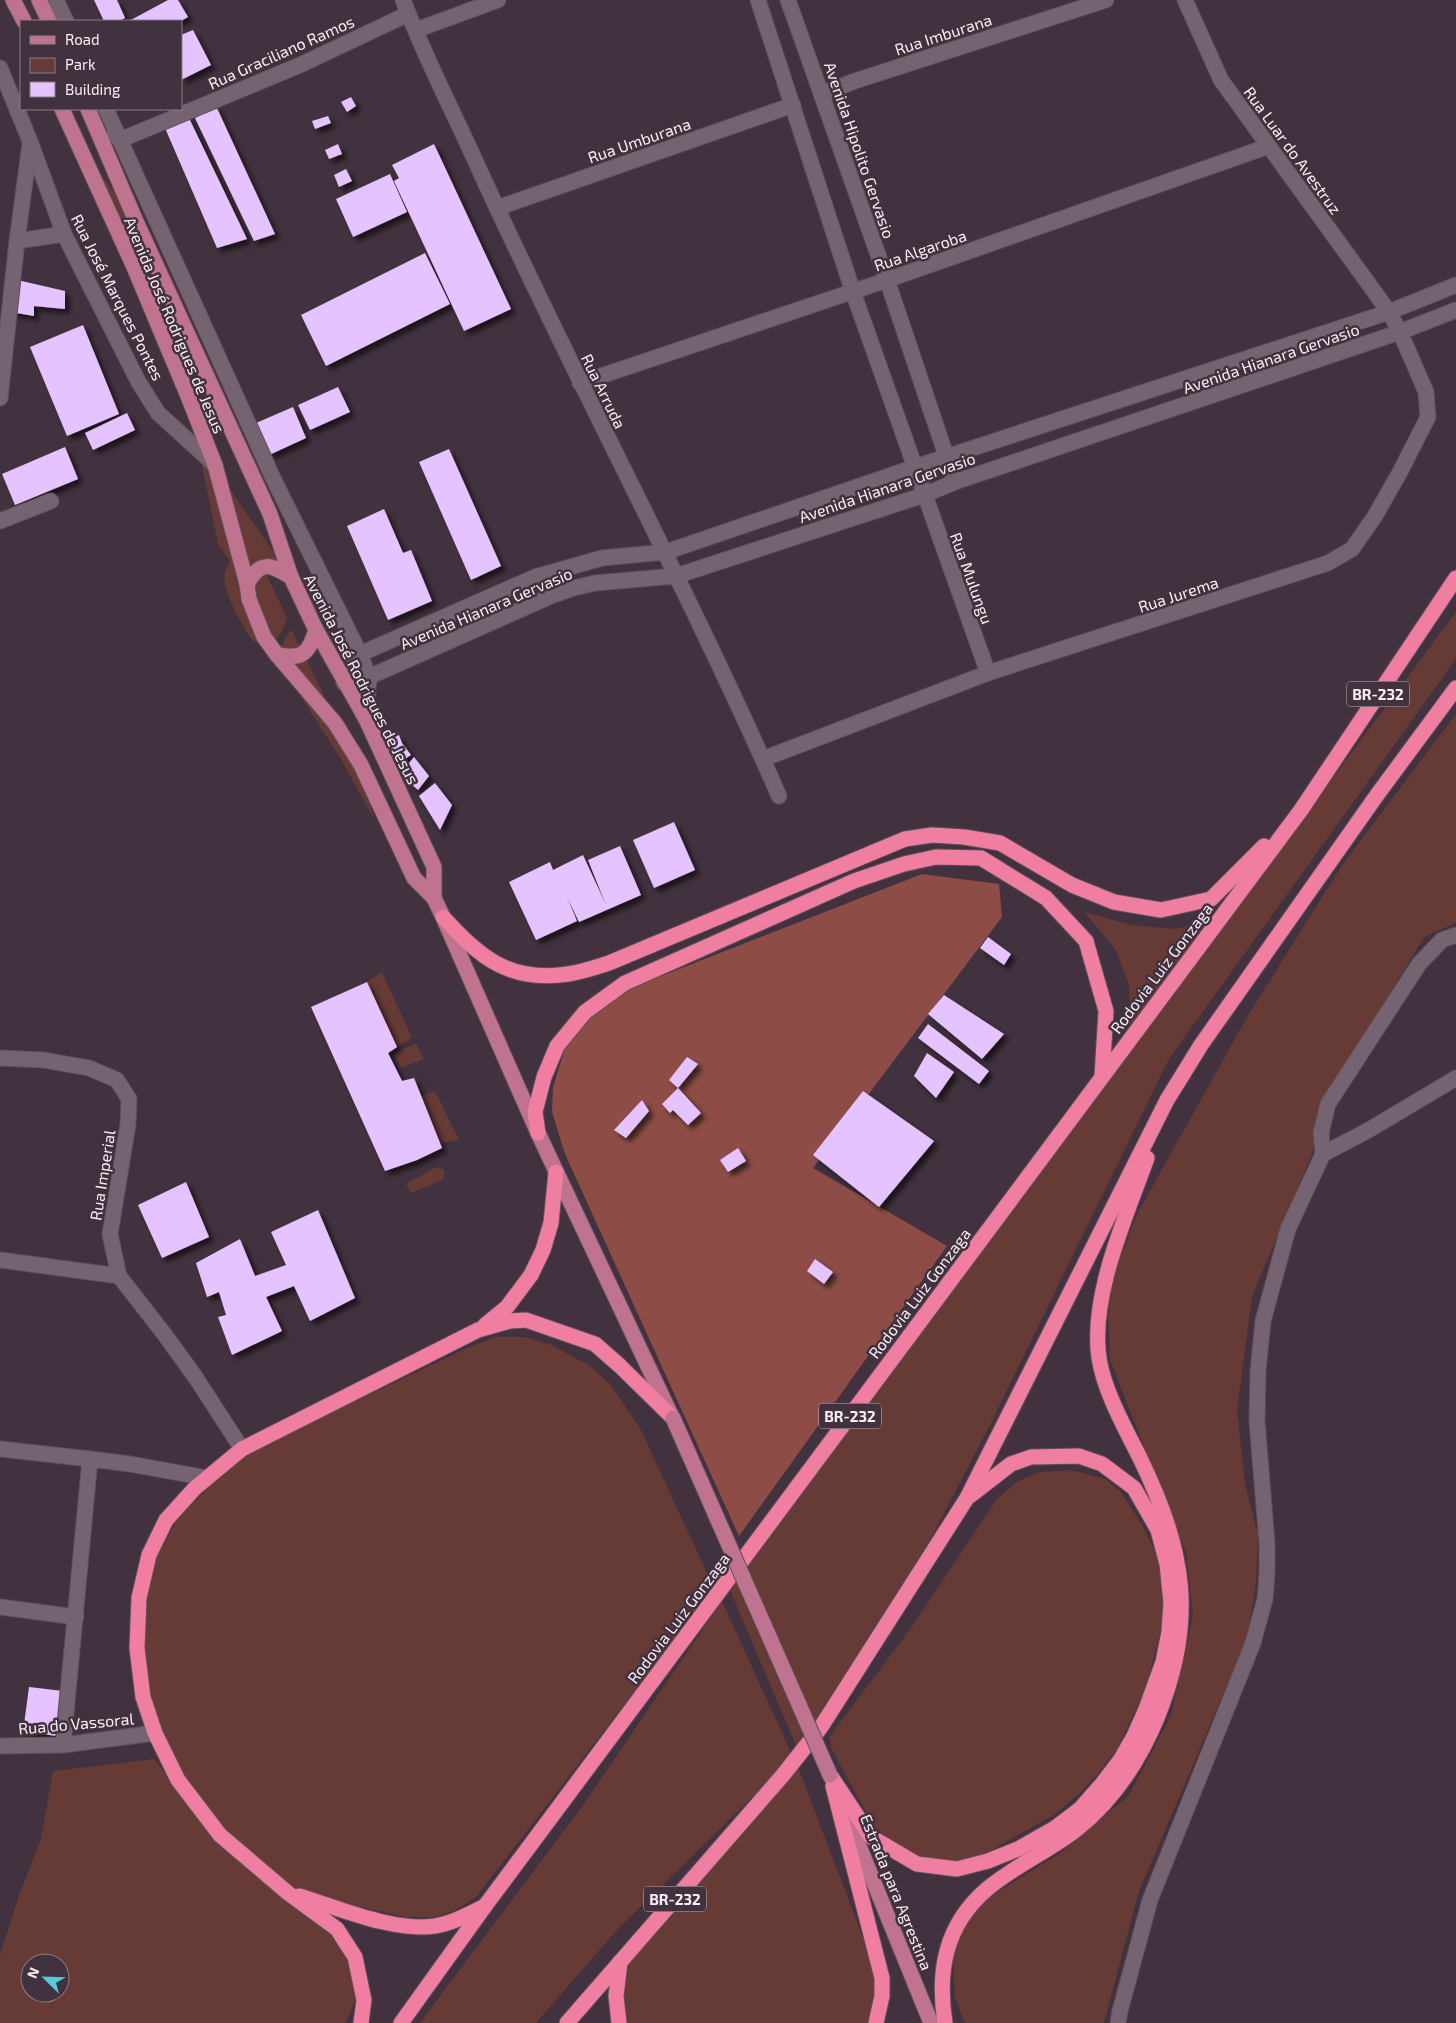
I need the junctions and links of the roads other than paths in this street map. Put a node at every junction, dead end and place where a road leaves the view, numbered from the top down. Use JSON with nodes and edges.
{"nodes":[{"id":1,"x":13,"y":0,"type":"edge"},
{"id":2,"x":39,"y":0,"type":"edge"},
{"id":3,"x":56,"y":0,"type":"edge"},
{"id":4,"x":498,"y":0,"type":"edge"},
{"id":5,"x":758,"y":0,"type":"edge"},
{"id":6,"x":788,"y":0,"type":"edge"},
{"id":7,"x":1106,"y":0,"type":"edge"},
{"id":8,"x":1185,"y":0,"type":"edge"},
{"id":9,"x":406,"y":7,"type":"edge"},
{"id":10,"x":23,"y":20,"type":"edge"},
{"id":11,"x":49,"y":20,"type":"edge"},
{"id":12,"x":66,"y":20,"type":"edge"},
{"id":13,"x":416,"y":30,"type":"junction"},
{"id":14,"x":0,"y":68,"type":"edge"},
{"id":15,"x":821,"y":94,"type":"junction"},
{"id":16,"x":793,"y":105,"type":"junction"},
{"id":17,"x":62,"y":110,"type":"edge"},
{"id":18,"x":106,"y":110,"type":"edge"},
{"id":19,"x":89,"y":111,"type":"edge"},
{"id":20,"x":120,"y":140,"type":"junction"},
{"id":21,"x":30,"y":141,"type":"junction"},
{"id":22,"x":1269,"y":146,"type":"junction"},
{"id":23,"x":497,"y":208,"type":"junction"},
{"id":24,"x":64,"y":234,"type":"junction"},
{"id":25,"x":17,"y":241,"type":"junction"},
{"id":26,"x":887,"y":280,"type":"junction"},
{"id":27,"x":1456,"y":285,"type":"edge"},
{"id":28,"x":853,"y":292,"type":"junction"},
{"id":29,"x":1456,"y":310,"type":"edge"},
{"id":30,"x":1388,"y":312,"type":"junction"},
{"id":31,"x":1400,"y":332,"type":"junction"},
{"id":32,"x":580,"y":383,"type":"junction"},
{"id":33,"x":0,"y":398,"type":"edge"},
{"id":34,"x":946,"y":458,"type":"junction"},
{"id":35,"x":215,"y":465,"type":"junction"},
{"id":36,"x":915,"y":468,"type":"junction"},
{"id":37,"x":955,"y":482,"type":"junction"},
{"id":38,"x":924,"y":495,"type":"junction"},
{"id":39,"x":52,"y":501,"type":"dead end"},
{"id":40,"x":0,"y":521,"type":"edge"},
{"id":41,"x":666,"y":552,"type":"junction"},
{"id":42,"x":676,"y":576,"type":"junction"},
{"id":43,"x":291,"y":577,"type":"junction"},
{"id":44,"x":1456,"y":578,"type":"edge"},
{"id":45,"x":247,"y":584,"type":"junction"},
{"id":46,"x":316,"y":630,"type":"junction"},
{"id":47,"x":360,"y":654,"type":"junction"},
{"id":48,"x":277,"y":655,"type":"junction"},
{"id":49,"x":988,"y":673,"type":"junction"},
{"id":50,"x":369,"y":677,"type":"junction"},
{"id":51,"x":344,"y":683,"type":"junction"},
{"id":52,"x":1456,"y":688,"type":"edge"},
{"id":53,"x":366,"y":719,"type":"junction"},
{"id":54,"x":763,"y":759,"type":"junction"},
{"id":55,"x":779,"y":796,"type":"dead end"},
{"id":56,"x":1300,"y":810,"type":"junction"},
{"id":57,"x":434,"y":898,"type":"junction"},
{"id":58,"x":443,"y":917,"type":"junction"},
{"id":59,"x":1456,"y":934,"type":"edge"},
{"id":60,"x":0,"y":1058,"type":"edge"},
{"id":61,"x":1102,"y":1076,"type":"junction"},
{"id":62,"x":1456,"y":1078,"type":"edge"},
{"id":63,"x":1167,"y":1100,"type":"junction"},
{"id":64,"x":538,"y":1133,"type":"junction"},
{"id":65,"x":1323,"y":1154,"type":"junction"},
{"id":66,"x":556,"y":1172,"type":"junction"},
{"id":67,"x":0,"y":1260,"type":"edge"},
{"id":68,"x":119,"y":1276,"type":"junction"},
{"id":69,"x":478,"y":1330,"type":"junction"},
{"id":70,"x":673,"y":1418,"type":"junction"},
{"id":71,"x":0,"y":1449,"type":"edge"},
{"id":72,"x":242,"y":1449,"type":"junction"},
{"id":73,"x":90,"y":1459,"type":"junction"},
{"id":74,"x":207,"y":1478,"type":"junction"},
{"id":75,"x":967,"y":1498,"type":"junction"},
{"id":76,"x":0,"y":1607,"type":"edge"},
{"id":77,"x":76,"y":1617,"type":"junction"},
{"id":78,"x":155,"y":1733,"type":"junction"},
{"id":79,"x":63,"y":1745,"type":"junction"},
{"id":80,"x":0,"y":1746,"type":"edge"},
{"id":81,"x":830,"y":1775,"type":"junction"},
{"id":82,"x":288,"y":1893,"type":"junction"},
{"id":83,"x":485,"y":1906,"type":"junction"},
{"id":84,"x":620,"y":1962,"type":"junction"},
{"id":85,"x":361,"y":2023,"type":"edge"},
{"id":86,"x":401,"y":2023,"type":"edge"},
{"id":87,"x":567,"y":2023,"type":"edge"},
{"id":88,"x":619,"y":2023,"type":"edge"},
{"id":89,"x":876,"y":2023,"type":"edge"},
{"id":90,"x":931,"y":2023,"type":"edge"},
{"id":91,"x":944,"y":2023,"type":"edge"},
{"id":92,"x":1118,"y":2023,"type":"edge"}],
"edges":[{"from":1,"to":10,"type":"main road"},
{"from":2,"to":11,"type":"main road"},
{"from":3,"to":12,"type":"street"},
{"from":4,"to":13,"type":"street"},
{"from":5,"to":16,"type":"street","name":"Rua Mulungu"},
{"from":6,"to":15,"type":"street","name":"Avenida Hipolito Gervasio"},
{"from":7,"to":15,"type":"street","name":"Rua Imburana"},
{"from":8,"to":22,"type":"street","name":"Rua Luar do Avestruz"},
{"from":9,"to":13,"type":"street","name":"Rua Arruda"},
{"from":9,"to":20,"type":"street","name":"Rua Graciliano Ramos"},
{"from":13,"to":23,"type":"street","name":"Rua Arruda"},
{"from":14,"to":21,"type":"street","name":"Rua José Marques Pontes"},
{"from":15,"to":26,"type":"street","name":"Avenida Hipolito Gervasio"},
{"from":16,"to":23,"type":"street","name":"Rua Umburana"},
{"from":16,"to":28,"type":"street","name":"Rua Mulungu"},
{"from":17,"to":35,"type":"main road","name":"Avenida José Rodrigues de Jesus"},
{"from":18,"to":20,"type":"street"},
{"from":19,"to":20,"type":"street"},
{"from":19,"to":43,"type":"main road","name":"Avenida José Rodrigues de Jesus"},
{"from":20,"to":47,"type":"street"},
{"from":21,"to":24,"type":"street","name":"Rua José Marques Pontes"},
{"from":21,"to":25,"type":"street"},
{"from":22,"to":26,"type":"street","name":"Rua Algaroba"},
{"from":22,"to":30,"type":"street","name":"Rua Luar do Avestruz"},
{"from":23,"to":32,"type":"street","name":"Rua Arruda"},
{"from":24,"to":25,"type":"street"},
{"from":24,"to":35,"type":"street","name":"Rua José Marques Pontes"},
{"from":25,"to":33,"type":"street"},
{"from":26,"to":28,"type":"street","name":"Rua Algaroba"},
{"from":26,"to":34,"type":"street","name":"Avenida Hipolito Gervasio"},
{"from":27,"to":30,"type":"street","name":"Avenida Hianara Gervasio"},
{"from":28,"to":32,"type":"street","name":"Rua Algaroba"},
{"from":28,"to":36,"type":"street","name":"Rua Mulungu"},
{"from":29,"to":31,"type":"street","name":"Avenida Hianara Gervasio"},
{"from":30,"to":31,"type":"street","name":"Rua Jurema"},
{"from":30,"to":34,"type":"street","name":"Avenida Hianara Gervasio"},
{"from":31,"to":37,"type":"street","name":"Avenida Hianara Gervasio"},
{"from":31,"to":49,"type":"street","name":"Rua Jurema"},
{"from":32,"to":41,"type":"street","name":"Rua Arruda"},
{"from":34,"to":36,"type":"street","name":"Avenida Hianara Gervasio"},
{"from":34,"to":37,"type":"street","name":"Avenida Hipolito Gervasio"},
{"from":35,"to":45,"type":"main road","name":"Avenida José Rodrigues de Jesus"},
{"from":36,"to":38,"type":"street","name":"Rua Mulungu"},
{"from":36,"to":41,"type":"street","name":"Avenida Hianara Gervasio"},
{"from":37,"to":38,"type":"street","name":"Avenida Hianara Gervasio"},
{"from":38,"to":42,"type":"street","name":"Avenida Hianara Gervasio"},
{"from":38,"to":49,"type":"street","name":"Rua Mulungu"},
{"from":39,"to":40,"type":"street"},
{"from":41,"to":42,"type":"street","name":"Rua Arruda"},
{"from":41,"to":47,"type":"street","name":"Avenida Hianara Gervasio"},
{"from":42,"to":50,"type":"street","name":"Avenida Hianara Gervasio"},
{"from":42,"to":54,"type":"street","name":"Rua Arruda"},
{"from":43,"to":45,"type":"main road"},
{"from":43,"to":46,"type":"main road","name":"Avenida José Rodrigues de Jesus"},
{"from":44,"to":56,"type":"highway","name":"Rodovia Luiz Gonzaga","number":"BR-232"},
{"from":45,"to":48,"type":"main road","name":"Avenida José Rodrigues de Jesus"},
{"from":46,"to":48,"type":"main road"},
{"from":46,"to":51,"type":"main road","name":"Avenida José Rodrigues de Jesus"},
{"from":47,"to":50,"type":"street"},
{"from":47,"to":51,"type":"street"},
{"from":48,"to":57,"type":"main road","name":"Avenida José Rodrigues de Jesus"},
{"from":49,"to":54,"type":"street","name":"Rua Jurema"},
{"from":50,"to":53,"type":"street"},
{"from":51,"to":53,"type":"main road","name":"Avenida José Rodrigues de Jesus"},
{"from":52,"to":63,"type":"highway","number":"BR-232"},
{"from":53,"to":57,"type":"main road","name":"Avenida José Rodrigues de Jesus"},
{"from":54,"to":55,"type":"street","name":"Rua Arruda"},
{"from":56,"to":58,"type":"highway"},
{"from":56,"to":61,"type":"highway","name":"Rodovia Luiz Gonzaga","number":"BR-232"},
{"from":57,"to":58,"type":"main road","name":"Estrada para Agrestina"},
{"from":58,"to":64,"type":"main road","name":"Estrada para Agrestina"},
{"from":59,"to":65,"type":"street"},
{"from":60,"to":68,"type":"street","name":"Rua Imperial"},
{"from":61,"to":64,"type":"highway"},
{"from":61,"to":83,"type":"highway","name":"Rodovia Luiz Gonzaga","number":"BR-232"},
{"from":62,"to":65,"type":"street"},
{"from":63,"to":75,"type":"highway","number":"BR-232"},
{"from":63,"to":91,"type":"highway"},
{"from":64,"to":66,"type":"main road","name":"Estrada para Agrestina"},
{"from":65,"to":92,"type":"street"},
{"from":66,"to":69,"type":"highway"},
{"from":66,"to":70,"type":"main road","name":"Estrada para Agrestina"},
{"from":67,"to":68,"type":"street"},
{"from":68,"to":72,"type":"street","name":"Rua Imperial"},
{"from":69,"to":70,"type":"highway"},
{"from":69,"to":72,"type":"highway"},
{"from":70,"to":81,"type":"main road","name":"Estrada para Agrestina","bridge":true},
{"from":71,"to":73,"type":"street"},
{"from":72,"to":74,"type":"highway"},
{"from":73,"to":74,"type":"street"},
{"from":73,"to":77,"type":"street"},
{"from":74,"to":78,"type":"highway"},
{"from":75,"to":81,"type":"highway"},
{"from":75,"to":84,"type":"highway","number":"BR-232"},
{"from":76,"to":77,"type":"street"},
{"from":77,"to":79,"type":"street"},
{"from":78,"to":79,"type":"street","name":"Rua do Vassoral"},
{"from":78,"to":82,"type":"highway"},
{"from":79,"to":80,"type":"street","name":"Rua do Vassoral"},
{"from":81,"to":89,"type":"highway"},
{"from":81,"to":90,"type":"main road","name":"Estrada para Agrestina"},
{"from":82,"to":83,"type":"highway"},
{"from":82,"to":85,"type":"highway"},
{"from":83,"to":86,"type":"highway","name":"Rodovia Luiz Gonzaga","number":"BR-232"},
{"from":84,"to":87,"type":"highway","number":"BR-232"},
{"from":84,"to":88,"type":"highway"}]}
